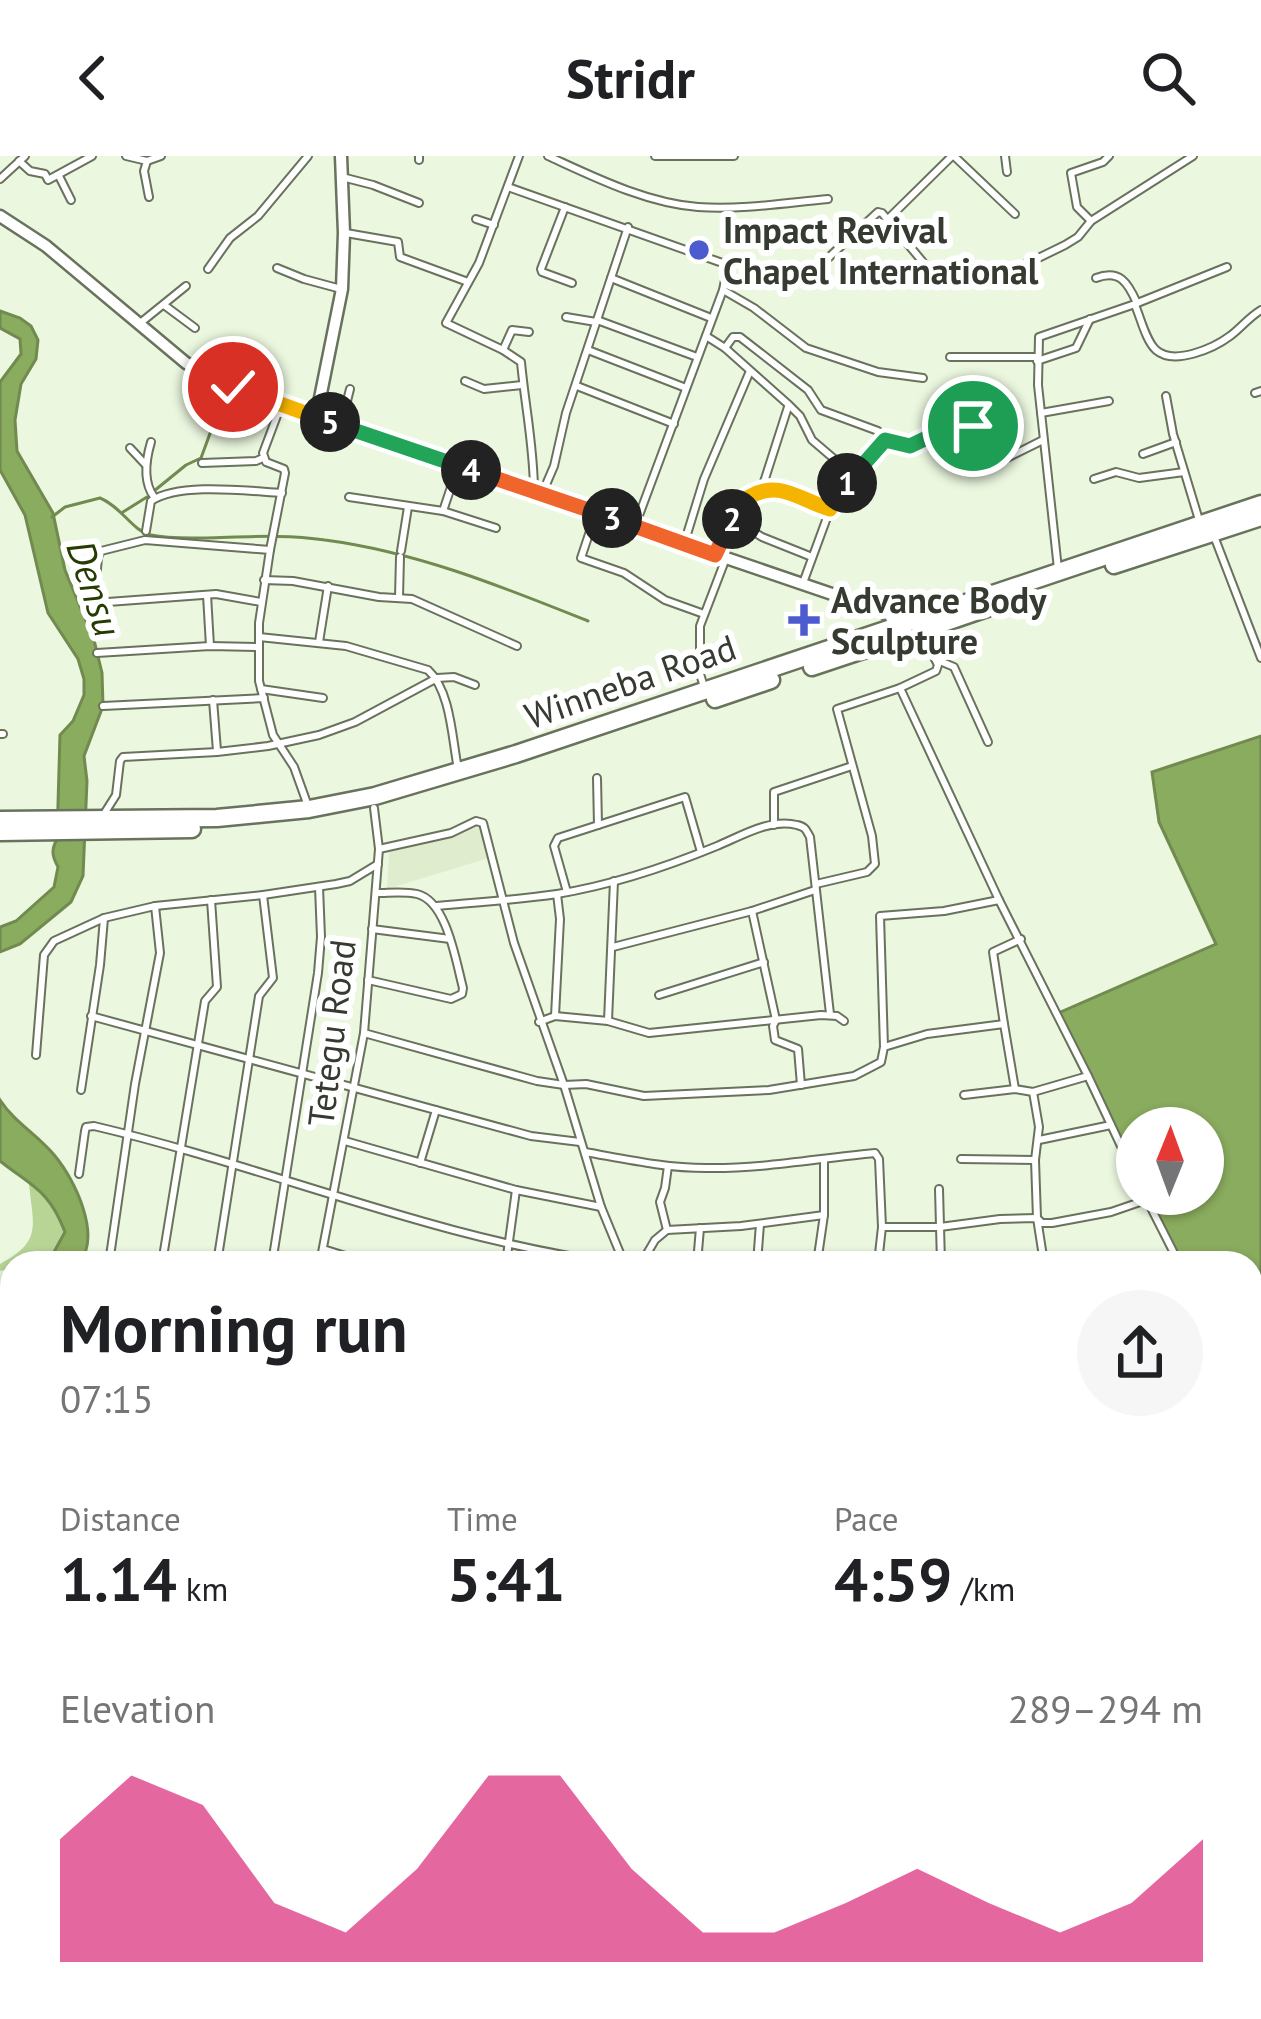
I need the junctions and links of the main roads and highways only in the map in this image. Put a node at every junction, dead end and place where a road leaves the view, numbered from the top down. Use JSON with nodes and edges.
{"nodes":[{"id":1,"x":1261,"y":504,"type":"edge"},
{"id":2,"x":1261,"y":517,"type":"edge"},
{"id":3,"x":1207,"y":529,"type":"junction"},
{"id":4,"x":1146,"y":549,"type":"junction"},
{"id":5,"x":893,"y":626,"type":"junction"},
{"id":6,"x":729,"y":688,"type":"junction"},
{"id":7,"x":0,"y":820,"type":"edge"},
{"id":8,"x":98,"y":822,"type":"junction"},
{"id":9,"x":43,"y":826,"type":"junction"},
{"id":10,"x":0,"y":832,"type":"edge"}],
"edges":[{"from":1,"to":3,"type":"highway","name":"Winneba Road"},
{"from":2,"to":3,"type":"highway","name":"Winneba Road"},
{"from":3,"to":4,"type":"highway","name":"Winneba Road"},
{"from":4,"to":5,"type":"highway","name":"Winneba Road"},
{"from":4,"to":5,"type":"highway","name":"Winneba Road"},
{"from":5,"to":6,"type":"highway","name":"Winneba Road"},
{"from":6,"to":8,"type":"highway","name":"Winneba Road"},
{"from":6,"to":8,"type":"highway","name":"Winneba Road"},
{"from":7,"to":9,"type":"highway","name":"Winneba Road"},
{"from":8,"to":9,"type":"highway","name":"Winneba Road"},
{"from":9,"to":10,"type":"highway","name":"Winneba Road"}]}
